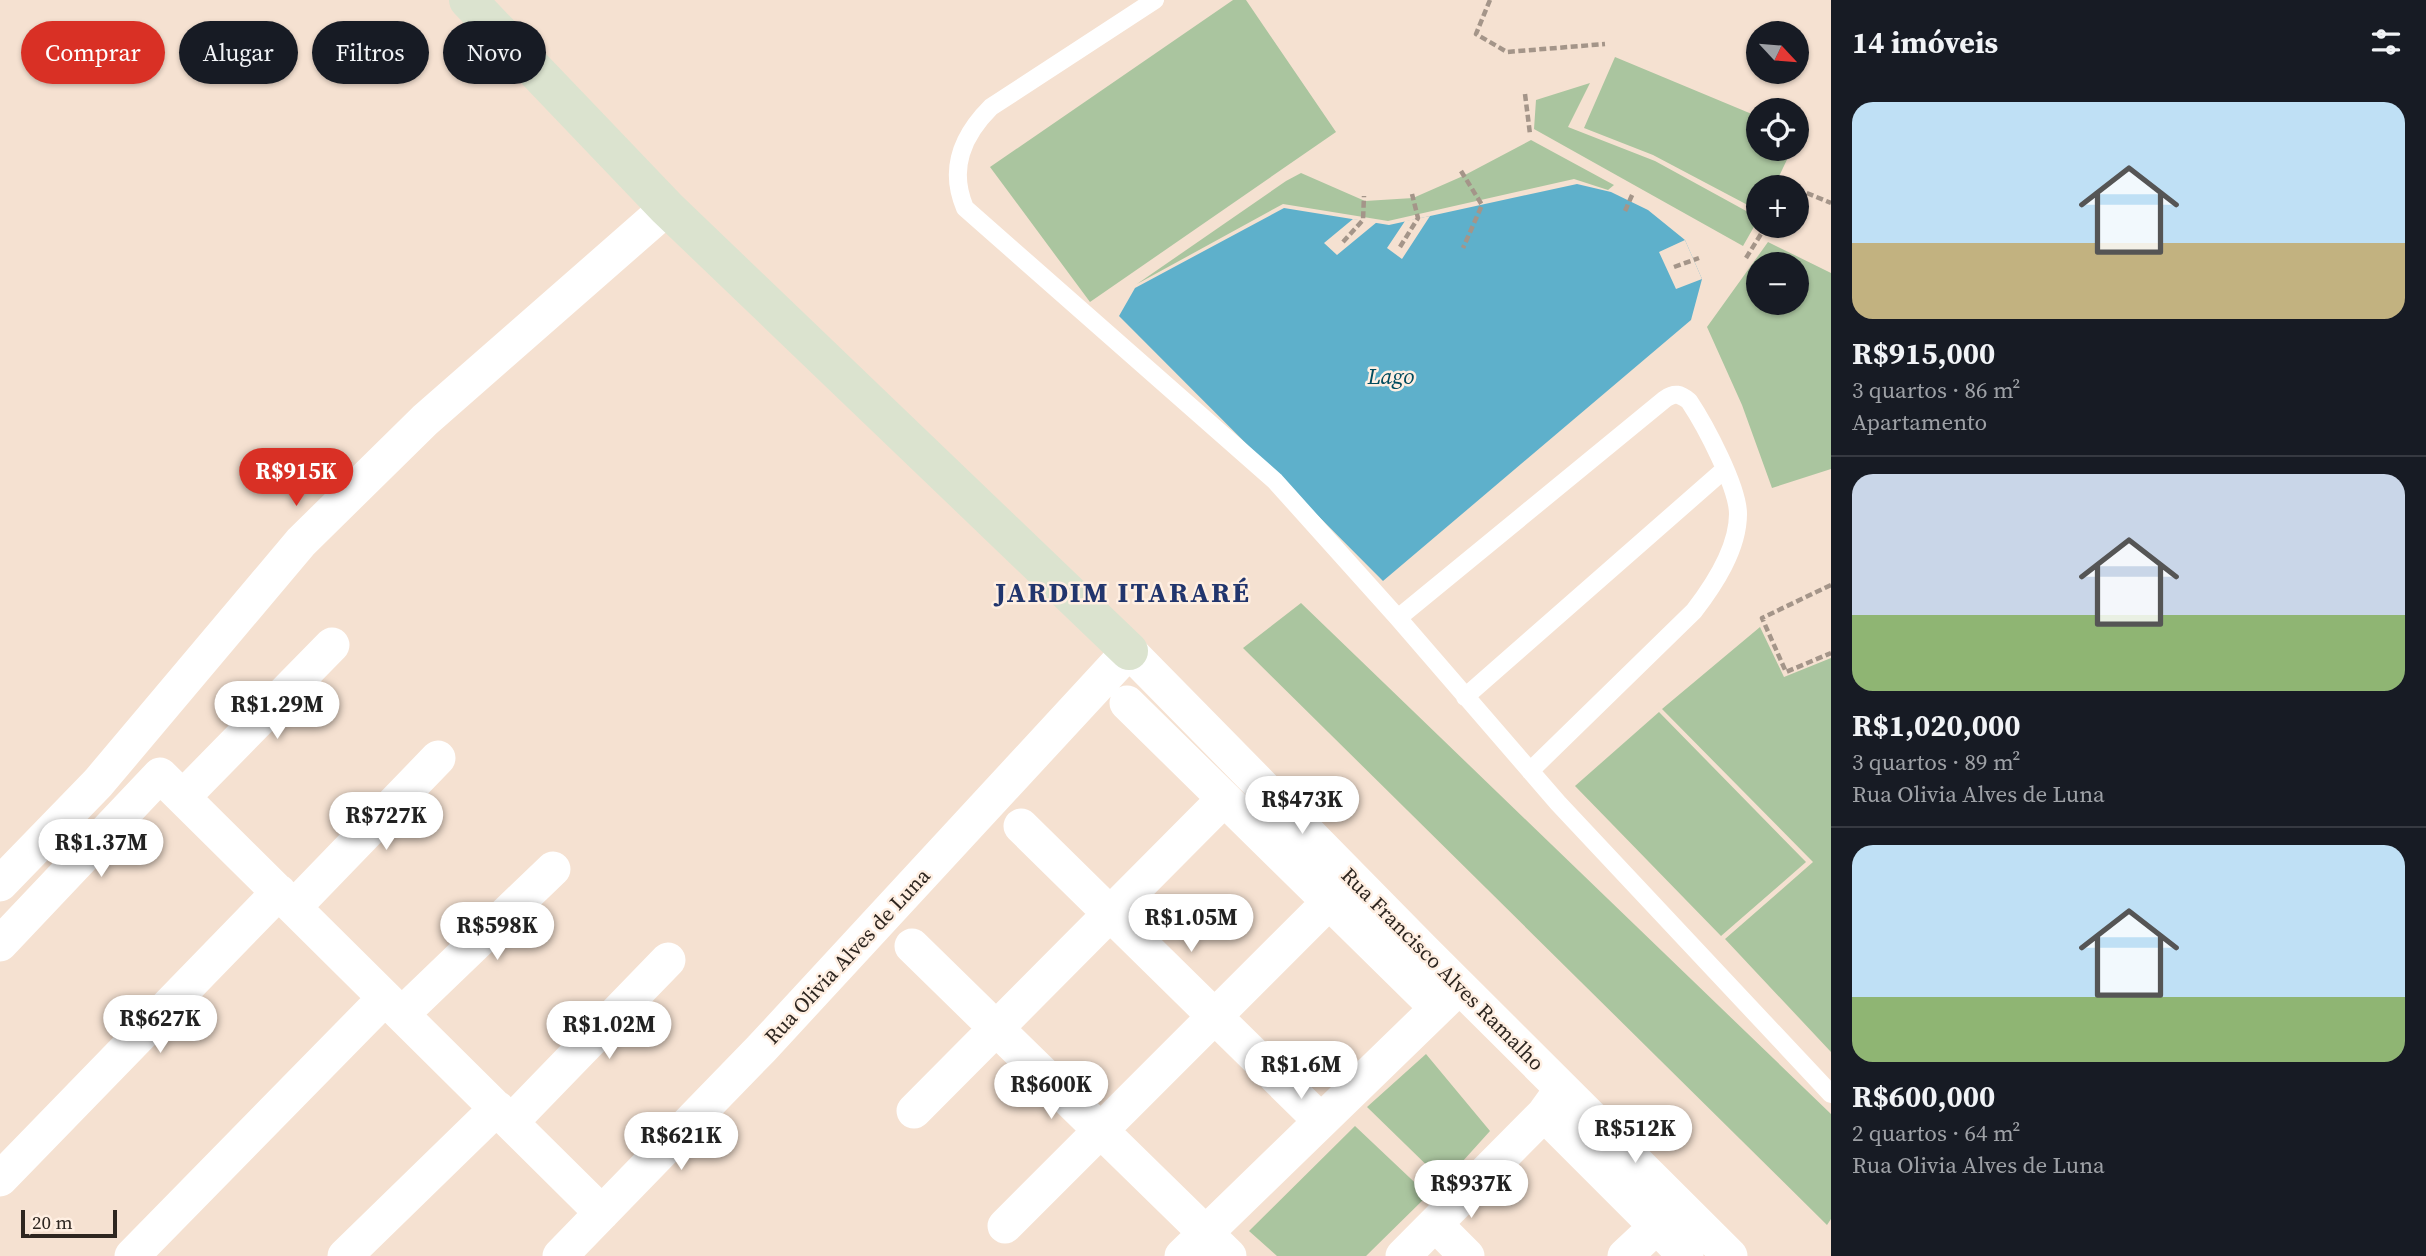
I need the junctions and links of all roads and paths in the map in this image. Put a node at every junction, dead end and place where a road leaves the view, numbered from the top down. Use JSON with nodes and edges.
{"nodes":[{"id":1,"x":468,"y":0,"type":"edge"},
{"id":2,"x":1155,"y":0,"type":"edge"},
{"id":3,"x":1490,"y":0,"type":"edge"},
{"id":4,"x":1605,"y":44,"type":"dead end"},
{"id":5,"x":1525,"y":94,"type":"dead end"},
{"id":6,"x":1530,"y":134,"type":"dead end"},
{"id":7,"x":1461,"y":171,"type":"dead end"},
{"id":8,"x":1633,"y":193,"type":"dead end"},
{"id":9,"x":1809,"y":193,"type":"edge"},
{"id":10,"x":1412,"y":194,"type":"dead end"},
{"id":11,"x":1364,"y":196,"type":"dead end"},
{"id":12,"x":1831,"y":202,"type":"edge"},
{"id":13,"x":667,"y":208,"type":"junction"},
{"id":14,"x":1625,"y":211,"type":"dead end"},
{"id":15,"x":1343,"y":242,"type":"dead end"},
{"id":16,"x":1399,"y":247,"type":"dead end"},
{"id":17,"x":1463,"y":248,"type":"dead end"},
{"id":18,"x":1699,"y":258,"type":"dead end"},
{"id":19,"x":1674,"y":267,"type":"dead end"},
{"id":20,"x":1725,"y":470,"type":"junction"},
{"id":21,"x":1831,"y":585,"type":"edge"},
{"id":22,"x":1398,"y":618,"type":"junction"},
{"id":23,"x":332,"y":645,"type":"dead end"},
{"id":24,"x":1129,"y":651,"type":"junction"},
{"id":25,"x":1831,"y":653,"type":"edge"},
{"id":26,"x":1465,"y":696,"type":"junction"},
{"id":27,"x":1127,"y":703,"type":"dead end"},
{"id":28,"x":438,"y":758,"type":"dead end"},
{"id":29,"x":1530,"y":771,"type":"junction"},
{"id":30,"x":183,"y":797,"type":"junction"},
{"id":31,"x":1224,"y":799,"type":"junction"},
{"id":32,"x":1021,"y":827,"type":"dead end"},
{"id":33,"x":553,"y":869,"type":"dead end"},
{"id":34,"x":0,"y":884,"type":"edge"},
{"id":35,"x":286,"y":900,"type":"junction"},
{"id":36,"x":1329,"y":902,"type":"junction"},
{"id":37,"x":1110,"y":914,"type":"junction"},
{"id":38,"x":0,"y":944,"type":"edge"},
{"id":39,"x":912,"y":946,"type":"dead end"},
{"id":40,"x":668,"y":960,"type":"dead end"},
{"id":41,"x":1449,"y":997,"type":"junction"},
{"id":42,"x":393,"y":1006,"type":"junction"},
{"id":43,"x":1214,"y":1016,"type":"junction"},
{"id":44,"x":996,"y":1028,"type":"junction"},
{"id":45,"x":1831,"y":1094,"type":"edge"},
{"id":46,"x":1553,"y":1101,"type":"junction"},
{"id":47,"x":914,"y":1111,"type":"dead end"},
{"id":48,"x":504,"y":1115,"type":"junction"},
{"id":49,"x":1321,"y":1121,"type":"junction"},
{"id":50,"x":1101,"y":1130,"type":"junction"},
{"id":51,"x":0,"y":1179,"type":"edge"},
{"id":52,"x":602,"y":1213,"type":"junction"},
{"id":53,"x":1435,"y":1224,"type":"junction"},
{"id":54,"x":1005,"y":1226,"type":"dead end"},
{"id":55,"x":1656,"y":1227,"type":"junction"},
{"id":56,"x":1205,"y":1248,"type":"edge"},
{"id":57,"x":132,"y":1256,"type":"edge"},
{"id":58,"x":345,"y":1256,"type":"edge"},
{"id":59,"x":560,"y":1256,"type":"edge"},
{"id":60,"x":1403,"y":1256,"type":"edge"},
{"id":61,"x":1467,"y":1256,"type":"edge"},
{"id":62,"x":1625,"y":1256,"type":"edge"},
{"id":63,"x":1686,"y":1256,"type":"edge"},
{"id":64,"x":1730,"y":1256,"type":"edge"}],
"edges":[{"from":1,"to":13,"type":"street"},
{"from":2,"to":22,"type":"lane"},
{"from":3,"to":4,"type":"path"},
{"from":5,"to":6,"type":"path"},
{"from":7,"to":17,"type":"path"},
{"from":8,"to":14,"type":"path"},
{"from":9,"to":12,"type":"path"},
{"from":10,"to":16,"type":"path"},
{"from":11,"to":15,"type":"path"},
{"from":13,"to":24,"type":"street"},
{"from":13,"to":34,"type":"street"},
{"from":18,"to":19,"type":"path"},
{"from":20,"to":22,"type":"lane"},
{"from":20,"to":26,"type":"lane"},
{"from":20,"to":29,"type":"lane"},
{"from":21,"to":25,"type":"path"},
{"from":22,"to":26,"type":"lane"},
{"from":23,"to":30,"type":"street"},
{"from":24,"to":41,"type":"street","name":"Rua Francisco Alves Ramalho"},
{"from":24,"to":52,"type":"street","name":"Rua Olivia Alves de Luna"},
{"from":26,"to":29,"type":"lane"},
{"from":27,"to":31,"type":"street"},
{"from":28,"to":35,"type":"street"},
{"from":29,"to":45,"type":"lane"},
{"from":30,"to":35,"type":"street"},
{"from":30,"to":38,"type":"street"},
{"from":31,"to":36,"type":"street"},
{"from":31,"to":37,"type":"street"},
{"from":32,"to":37,"type":"street"},
{"from":33,"to":42,"type":"street"},
{"from":35,"to":42,"type":"street"},
{"from":35,"to":51,"type":"street"},
{"from":36,"to":41,"type":"street"},
{"from":36,"to":43,"type":"street"},
{"from":37,"to":43,"type":"street"},
{"from":37,"to":44,"type":"street"},
{"from":39,"to":44,"type":"street"},
{"from":40,"to":48,"type":"street"},
{"from":41,"to":46,"type":"street","name":"Rua Francisco Alves Ramalho"},
{"from":41,"to":49,"type":"street"},
{"from":42,"to":48,"type":"street"},
{"from":42,"to":57,"type":"street"},
{"from":43,"to":49,"type":"street"},
{"from":43,"to":50,"type":"street"},
{"from":44,"to":47,"type":"street"},
{"from":44,"to":50,"type":"street"},
{"from":46,"to":53,"type":"street"},
{"from":46,"to":55,"type":"street"},
{"from":46,"to":64,"type":"street","name":"Rua Francisco Alves Ramalho"},
{"from":48,"to":52,"type":"street"},
{"from":48,"to":58,"type":"street"},
{"from":49,"to":56,"type":"street"},
{"from":50,"to":54,"type":"street"},
{"from":50,"to":56,"type":"street"},
{"from":52,"to":59,"type":"street","name":"Rua Olivia Alves de Luna"},
{"from":53,"to":60,"type":"street"},
{"from":53,"to":61,"type":"street"},
{"from":55,"to":62,"type":"street"},
{"from":55,"to":63,"type":"street"}]}
